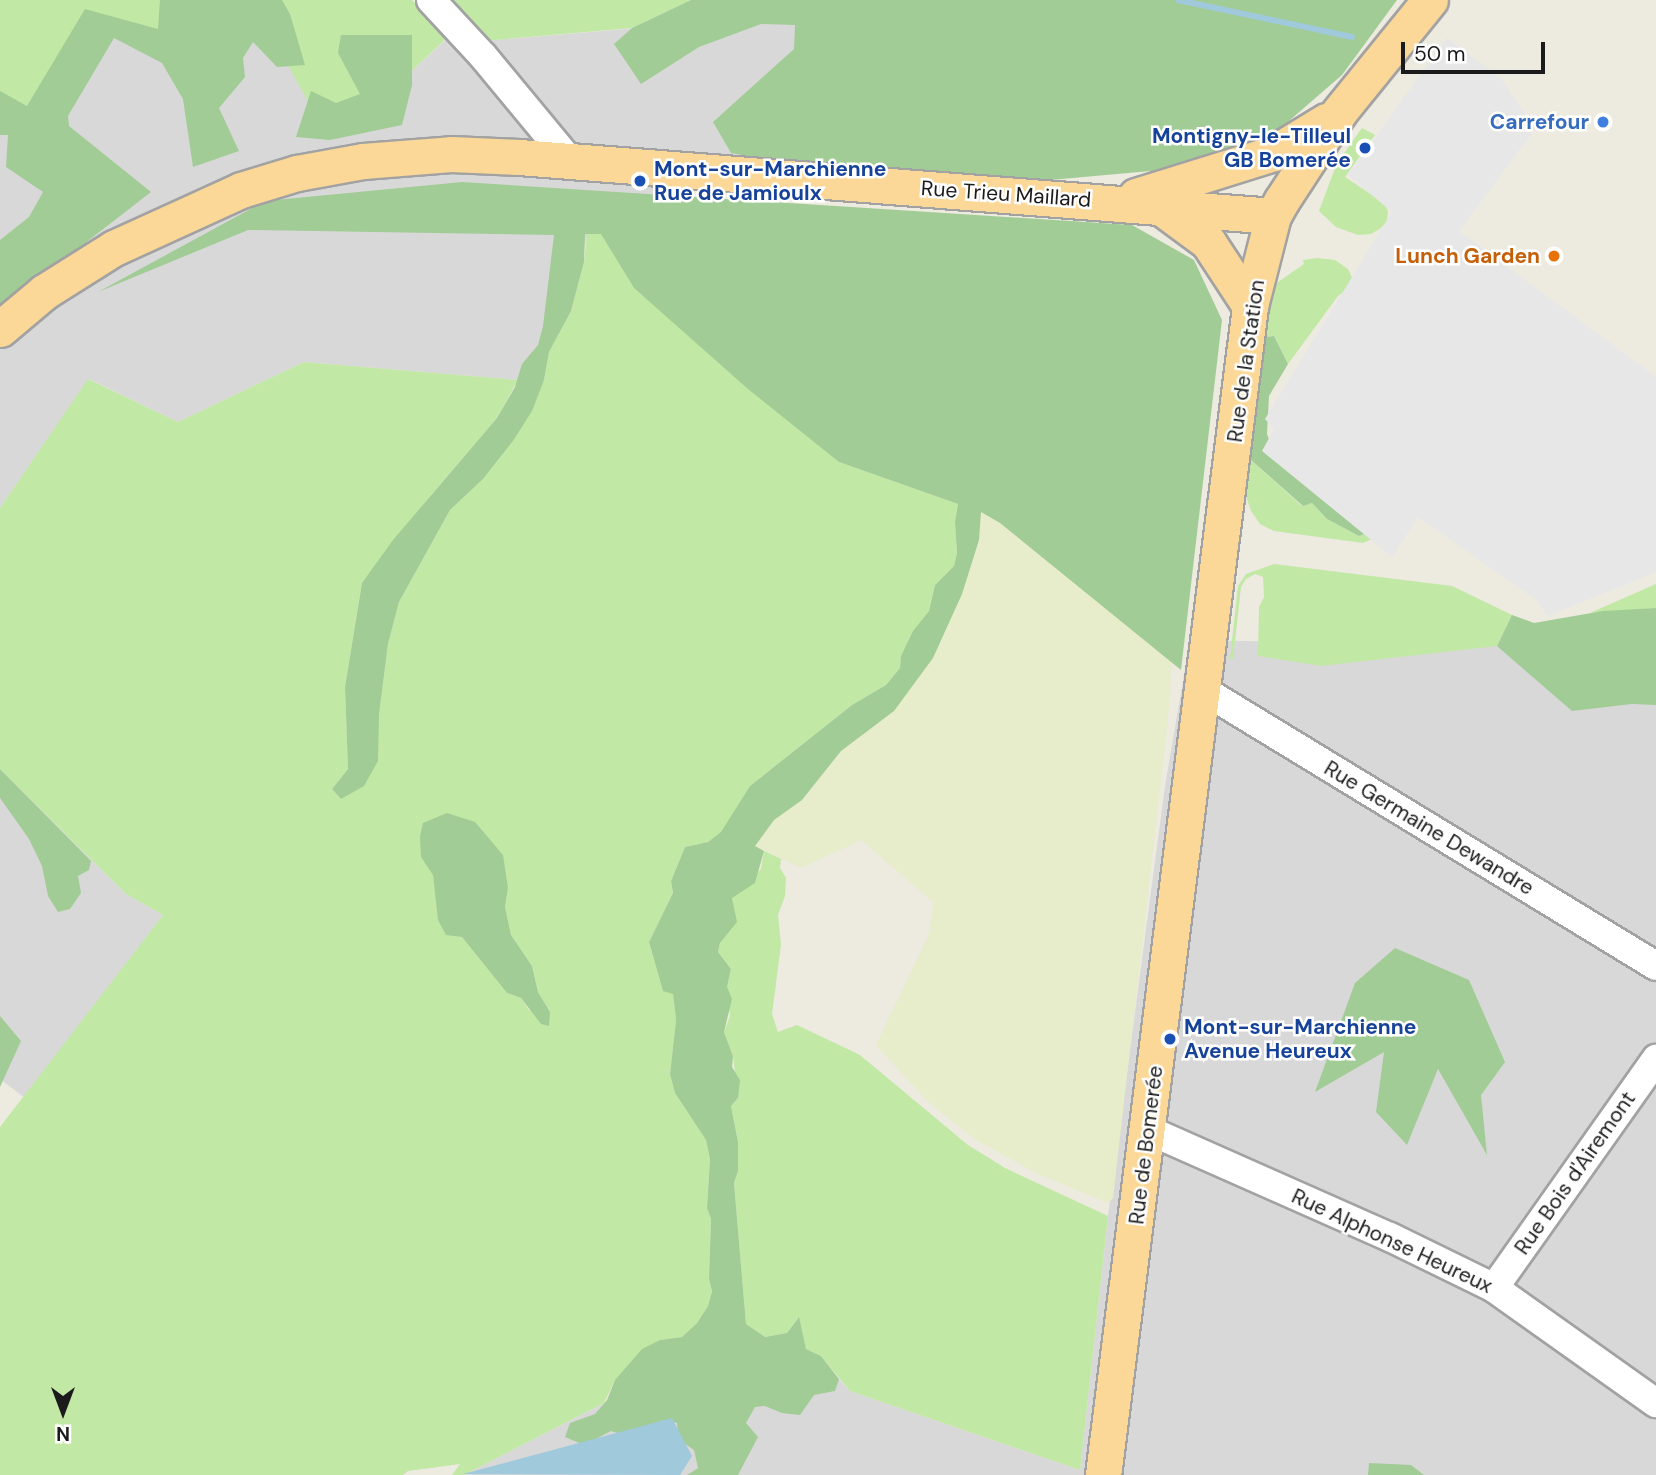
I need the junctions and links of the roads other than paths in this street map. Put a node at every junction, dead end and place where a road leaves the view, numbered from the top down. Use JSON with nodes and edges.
{"nodes":[{"id":1,"x":431,"y":0,"type":"edge"},
{"id":2,"x":1430,"y":0,"type":"edge"},
{"id":3,"x":1340,"y":111,"type":"junction"},
{"id":4,"x":570,"y":161,"type":"junction"},
{"id":5,"x":1140,"y":203,"type":"junction"},
{"id":6,"x":1273,"y":216,"type":"junction"},
{"id":7,"x":1250,"y":306,"type":"junction"},
{"id":8,"x":0,"y":329,"type":"edge"},
{"id":9,"x":1203,"y":690,"type":"junction"},
{"id":10,"x":1656,"y":966,"type":"edge"},
{"id":11,"x":1656,"y":1059,"type":"edge"},
{"id":12,"x":1147,"y":1130,"type":"junction"},
{"id":13,"x":1494,"y":1288,"type":"junction"},
{"id":14,"x":1656,"y":1403,"type":"edge"},
{"id":15,"x":1103,"y":1475,"type":"edge"}],
"edges":[{"from":1,"to":4,"type":"street"},
{"from":2,"to":3,"type":"main road","name":"Rue de la Station"},
{"from":3,"to":5,"type":"main road"},
{"from":3,"to":6,"type":"main road","name":"Rue de la Station"},
{"from":4,"to":5,"type":"main road","name":"Rue Trieu Maillard"},
{"from":4,"to":8,"type":"main road","name":"Rue Trieu Maillard"},
{"from":5,"to":6,"type":"main road","name":"Rue Trieu Maillard"},
{"from":5,"to":7,"type":"main road"},
{"from":6,"to":7,"type":"main road","name":"Rue de la Station"},
{"from":7,"to":9,"type":"main road","name":"Rue de la Station"},
{"from":9,"to":10,"type":"street","name":"Rue Germaine Dewandre"},
{"from":9,"to":12,"type":"main road","name":"Rue de Bomerée"},
{"from":11,"to":13,"type":"street","name":"Rue Bois d'Airemont"},
{"from":12,"to":13,"type":"street","name":"Rue Alphonse Heureux"},
{"from":12,"to":15,"type":"main road","name":"Rue de Bomerée"},
{"from":13,"to":14,"type":"street","name":"Rue Alphonse Heureux"}]}
